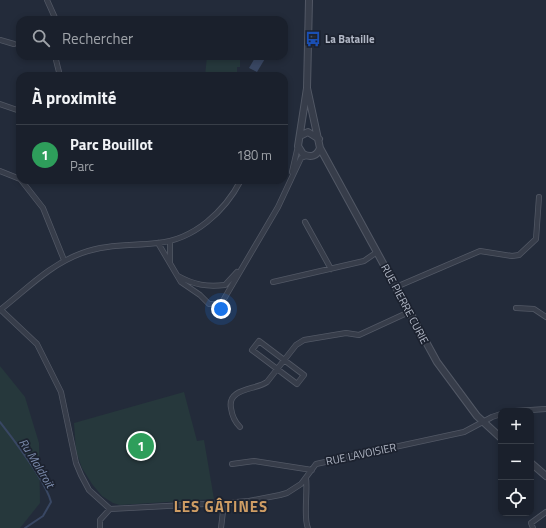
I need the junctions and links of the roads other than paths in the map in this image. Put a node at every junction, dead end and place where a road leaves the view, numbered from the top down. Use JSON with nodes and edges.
{"nodes":[{"id":1,"x":47,"y":0,"type":"edge"},
{"id":2,"x":310,"y":0,"type":"edge"},
{"id":3,"x":54,"y":16,"type":"edge"},
{"id":4,"x":0,"y":40,"type":"edge"},
{"id":5,"x":14,"y":44,"type":"dead end"},
{"id":6,"x":56,"y":60,"type":"edge"},
{"id":7,"x":59,"y":72,"type":"edge"},
{"id":8,"x":307,"y":88,"type":"junction"},
{"id":9,"x":0,"y":104,"type":"edge"},
{"id":10,"x":16,"y":110,"type":"edge"},
{"id":11,"x":300,"y":136,"type":"junction"},
{"id":12,"x":319,"y":140,"type":"junction"},
{"id":13,"x":298,"y":146,"type":"junction"},
{"id":14,"x":320,"y":148,"type":"junction"},
{"id":15,"x":315,"y":155,"type":"junction"},
{"id":16,"x":306,"y":156,"type":"junction"},
{"id":17,"x":327,"y":159,"type":"junction"},
{"id":18,"x":0,"y":171,"type":"edge"},
{"id":19,"x":16,"y":178,"type":"edge"},
{"id":20,"x":290,"y":178,"type":"junction"},
{"id":21,"x":288,"y":182,"type":"edge"},
{"id":22,"x":23,"y":184,"type":"edge"},
{"id":23,"x":239,"y":184,"type":"edge"},
{"id":24,"x":287,"y":184,"type":"edge"},
{"id":25,"x":539,"y":197,"type":"dead end"},
{"id":26,"x":305,"y":222,"type":"dead end"},
{"id":27,"x":170,"y":241,"type":"junction"},
{"id":28,"x":158,"y":243,"type":"junction"},
{"id":29,"x":377,"y":252,"type":"junction"},
{"id":30,"x":64,"y":260,"type":"junction"},
{"id":31,"x":170,"y":263,"type":"junction"},
{"id":32,"x":241,"y":268,"type":"junction"},
{"id":33,"x":331,"y":269,"type":"junction"},
{"id":34,"x":176,"y":275,"type":"junction"},
{"id":35,"x":273,"y":282,"type":"dead end"},
{"id":36,"x":396,"y":287,"type":"junction"},
{"id":37,"x":516,"y":308,"type":"dead end"},
{"id":38,"x":0,"y":310,"type":"edge"},
{"id":39,"x":409,"y":312,"type":"junction"},
{"id":40,"x":546,"y":318,"type":"edge"},
{"id":41,"x":284,"y":360,"type":"junction"},
{"id":42,"x":278,"y":369,"type":"junction"},
{"id":43,"x":546,"y":409,"type":"edge"},
{"id":44,"x":534,"y":410,"type":"edge"},
{"id":45,"x":498,"y":415,"type":"edge"},
{"id":46,"x":484,"y":422,"type":"junction"},
{"id":47,"x":240,"y":427,"type":"dead end"},
{"id":48,"x":498,"y":435,"type":"edge"},
{"id":49,"x":232,"y":464,"type":"dead end"},
{"id":50,"x":534,"y":466,"type":"edge"},
{"id":51,"x":312,"y":470,"type":"junction"},
{"id":52,"x":546,"y":476,"type":"edge"},
{"id":53,"x":306,"y":478,"type":"junction"},
{"id":54,"x":224,"y":503,"type":"junction"},
{"id":55,"x":110,"y":508,"type":"junction"},
{"id":56,"x":546,"y":512,"type":"edge"},
{"id":57,"x":100,"y":528,"type":"edge"},
{"id":58,"x":221,"y":528,"type":"edge"},
{"id":59,"x":308,"y":528,"type":"edge"},
{"id":60,"x":532,"y":528,"type":"edge"}],
"edges":[{"from":1,"to":3,"type":"street"},
{"from":2,"to":8,"type":"street","name":"RUE PIERRE CURIE"},
{"from":4,"to":5,"type":"street"},
{"from":6,"to":7,"type":"street"},
{"from":8,"to":11,"type":"street","name":"RUE PIERRE CURIE"},
{"from":8,"to":12,"type":"street","name":"RUE PIERRE CURIE"},
{"from":9,"to":10,"type":"street"},
{"from":11,"to":12,"type":"street"},
{"from":11,"to":13,"type":"street","name":"RUE PIERRE CURIE"},
{"from":12,"to":14,"type":"street","name":"RUE PIERRE CURIE"},
{"from":13,"to":16,"type":"street"},
{"from":13,"to":20,"type":"street"},
{"from":14,"to":15,"type":"street"},
{"from":14,"to":17,"type":"street","name":"RUE PIERRE CURIE"},
{"from":15,"to":16,"type":"street"},
{"from":15,"to":17,"type":"street"},
{"from":16,"to":20,"type":"street"},
{"from":17,"to":29,"type":"street","name":"RUE PIERRE CURIE"},
{"from":18,"to":19,"type":"street"},
{"from":20,"to":21,"type":"street"},
{"from":22,"to":30,"type":"street"},
{"from":23,"to":27,"type":"street"},
{"from":24,"to":32,"type":"street"},
{"from":25,"to":36,"type":"street"},
{"from":26,"to":33,"type":"street"},
{"from":27,"to":28,"type":"street"},
{"from":27,"to":31,"type":"street"},
{"from":28,"to":30,"type":"street"},
{"from":28,"to":31,"type":"street"},
{"from":29,"to":33,"type":"street"},
{"from":29,"to":36,"type":"street","name":"RUE PIERRE CURIE"},
{"from":30,"to":38,"type":"street"},
{"from":31,"to":34,"type":"street"},
{"from":32,"to":34,"type":"street"},
{"from":32,"to":34,"type":"street"},
{"from":33,"to":35,"type":"street"},
{"from":36,"to":39,"type":"street","name":"RUE PIERRE CURIE"},
{"from":37,"to":40,"type":"street"},
{"from":38,"to":55,"type":"street"},
{"from":39,"to":41,"type":"street"},
{"from":39,"to":46,"type":"street","name":"RUE PIERRE CURIE"},
{"from":41,"to":42,"type":"street"},
{"from":41,"to":42,"type":"street"},
{"from":41,"to":42,"type":"street"},
{"from":42,"to":47,"type":"street"},
{"from":43,"to":44,"type":"street"},
{"from":45,"to":46,"type":"street","name":"RUE LAVOISIER"},
{"from":46,"to":48,"type":"street","name":"RUE PIERRE CURIE"},
{"from":46,"to":51,"type":"street","name":"RUE LAVOISIER"},
{"from":49,"to":51,"type":"street"},
{"from":50,"to":52,"type":"street"},
{"from":51,"to":53,"type":"street","name":"RUE LAVOISIER"},
{"from":53,"to":54,"type":"street","name":"RUE LAVOISIER"},
{"from":53,"to":59,"type":"street"},
{"from":54,"to":55,"type":"street","name":"RUE LAVOISIER"},
{"from":54,"to":58,"type":"street"},
{"from":55,"to":57,"type":"street"},
{"from":56,"to":60,"type":"street"}]}
